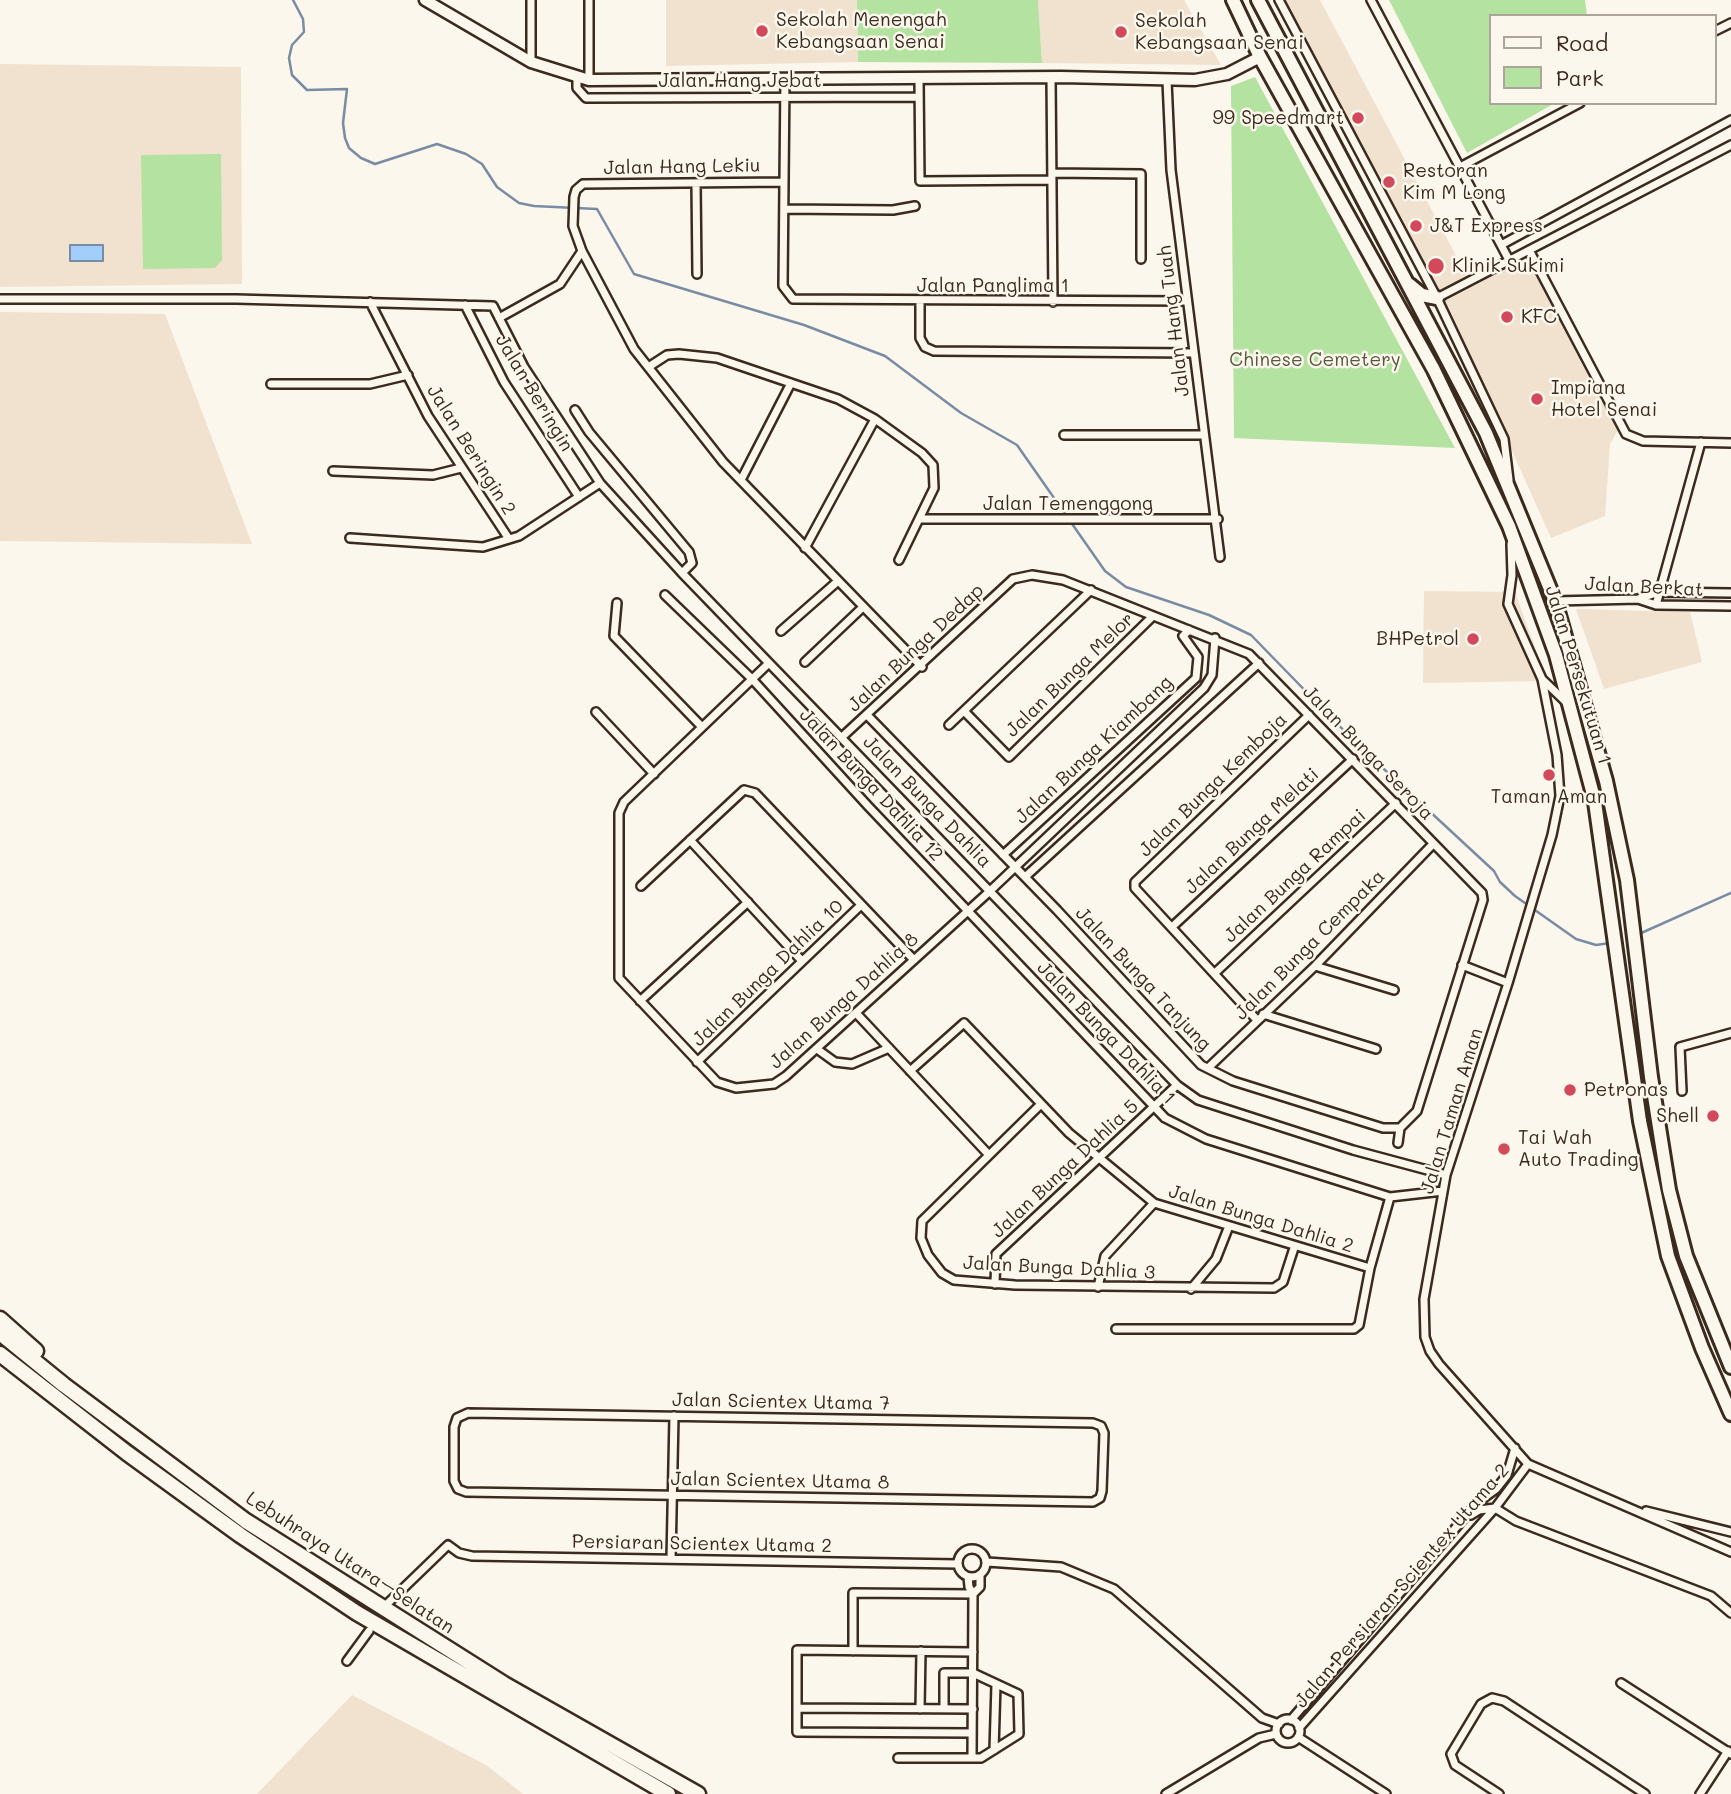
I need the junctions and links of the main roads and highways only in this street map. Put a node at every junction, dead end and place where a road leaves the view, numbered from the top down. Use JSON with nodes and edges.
{"nodes":[{"id":1,"x":1233,"y":0,"type":"edge"},
{"id":2,"x":1258,"y":0,"type":"edge"},
{"id":3,"x":1403,"y":277,"type":"junction"},
{"id":4,"x":1437,"y":298,"type":"road end"},
{"id":5,"x":0,"y":1319,"type":"edge"},
{"id":6,"x":0,"y":1333,"type":"edge"},
{"id":7,"x":0,"y":1354,"type":"edge"},
{"id":8,"x":1730,"y":1362,"type":"edge"},
{"id":9,"x":1731,"y":1415,"type":"edge"},
{"id":10,"x":146,"y":1447,"type":"junction"},
{"id":11,"x":668,"y":1794,"type":"edge"},
{"id":12,"x":698,"y":1794,"type":"edge"}],
"edges":[{"from":1,"to":9,"type":"highway","name":"Jalan Persekutuan 1"},
{"from":2,"to":3,"type":"highway","name":"Jalan Persekutuan 1"},
{"from":3,"to":4,"type":"highway"},
{"from":3,"to":8,"type":"highway","name":"Jalan Persekutuan 1"},
{"from":5,"to":10,"type":"highway"},
{"from":6,"to":10,"type":"highway","name":"Lebuhraya Utara–Selatan"},
{"from":7,"to":11,"type":"highway","name":"Lebuhraya Utara–Selatan"},
{"from":10,"to":12,"type":"highway","name":"Lebuhraya Utara–Selatan"}]}
